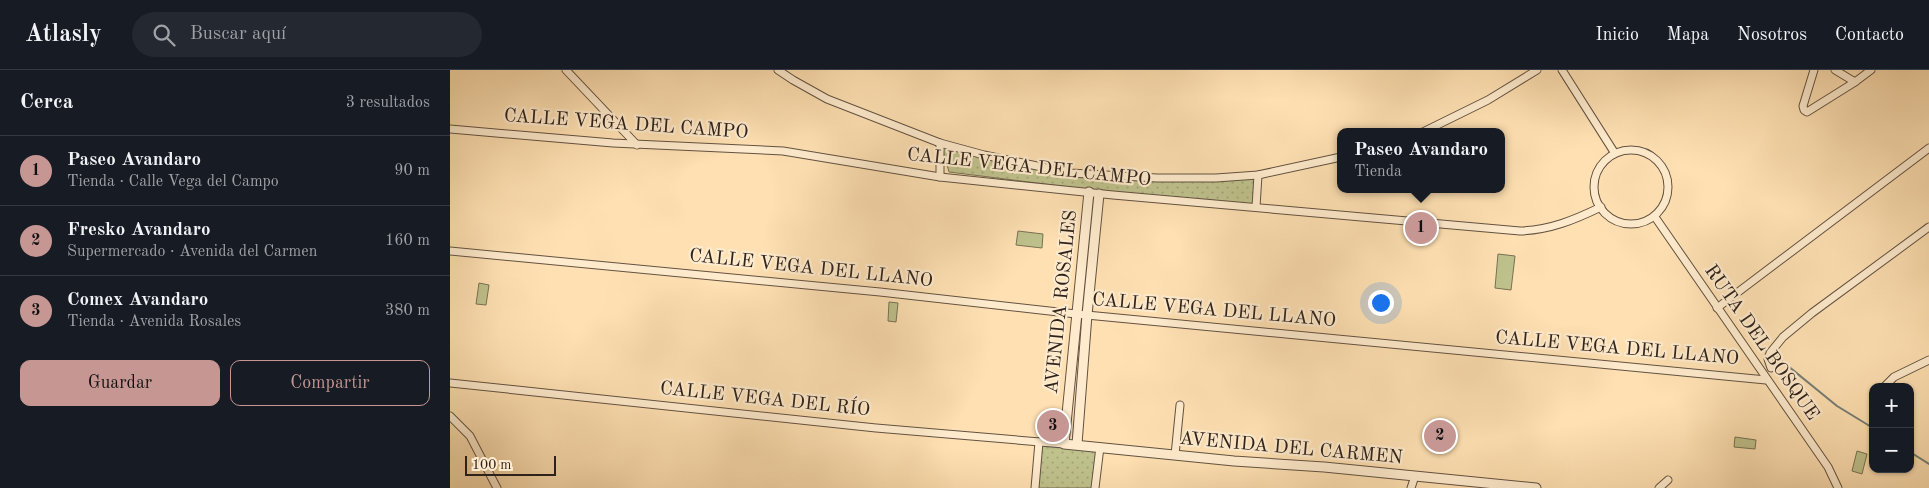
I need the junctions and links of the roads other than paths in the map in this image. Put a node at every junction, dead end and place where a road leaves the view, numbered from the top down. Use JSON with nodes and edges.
{"nodes":[{"id":1,"x":566,"y":70,"type":"edge"},
{"id":2,"x":778,"y":70,"type":"edge"},
{"id":3,"x":1537,"y":70,"type":"edge"},
{"id":4,"x":1562,"y":70,"type":"edge"},
{"id":5,"x":1814,"y":70,"type":"edge"},
{"id":6,"x":1835,"y":70,"type":"edge"},
{"id":7,"x":1871,"y":70,"type":"edge"},
{"id":8,"x":1855,"y":82,"type":"junction"},
{"id":9,"x":1430,"y":128,"type":"edge"},
{"id":10,"x":450,"y":129,"type":"edge"},
{"id":11,"x":940,"y":143,"type":"junction"},
{"id":12,"x":637,"y":145,"type":"junction"},
{"id":13,"x":1929,"y":148,"type":"edge"},
{"id":14,"x":1614,"y":152,"type":"junction"},
{"id":15,"x":1337,"y":158,"type":"edge"},
{"id":16,"x":1258,"y":175,"type":"junction"},
{"id":17,"x":940,"y":177,"type":"junction"},
{"id":18,"x":1089,"y":192,"type":"junction"},
{"id":19,"x":1099,"y":194,"type":"junction"},
{"id":20,"x":1256,"y":207,"type":"junction"},
{"id":21,"x":1600,"y":207,"type":"junction"},
{"id":22,"x":1655,"y":217,"type":"junction"},
{"id":23,"x":1929,"y":227,"type":"edge"},
{"id":24,"x":450,"y":251,"type":"edge"},
{"id":25,"x":1717,"y":308,"type":"junction"},
{"id":26,"x":1076,"y":314,"type":"junction"},
{"id":27,"x":1087,"y":314,"type":"junction"},
{"id":28,"x":1929,"y":360,"type":"edge"},
{"id":29,"x":1771,"y":368,"type":"dead end"},
{"id":30,"x":1766,"y":380,"type":"junction"},
{"id":31,"x":450,"y":383,"type":"edge"},
{"id":32,"x":1888,"y":383,"type":"edge"},
{"id":33,"x":1180,"y":405,"type":"dead end"},
{"id":34,"x":450,"y":416,"type":"edge"},
{"id":35,"x":1039,"y":442,"type":"junction"},
{"id":36,"x":1064,"y":444,"type":"junction"},
{"id":37,"x":1078,"y":444,"type":"junction"},
{"id":38,"x":1100,"y":447,"type":"junction"},
{"id":39,"x":1175,"y":456,"type":"junction"},
{"id":40,"x":1415,"y":476,"type":"junction"},
{"id":41,"x":1668,"y":480,"type":"dead end"},
{"id":42,"x":497,"y":488,"type":"edge"},
{"id":43,"x":1035,"y":488,"type":"edge"},
{"id":44,"x":1095,"y":488,"type":"edge"},
{"id":45,"x":1412,"y":488,"type":"edge"},
{"id":46,"x":1534,"y":488,"type":"edge"},
{"id":47,"x":1660,"y":488,"type":"edge"},
{"id":48,"x":1838,"y":488,"type":"edge"}],
"edges":[{"from":1,"to":12,"type":"street"},
{"from":2,"to":11,"type":"street"},
{"from":3,"to":9,"type":"street"},
{"from":4,"to":14,"type":"street"},
{"from":5,"to":8,"type":"street"},
{"from":6,"to":8,"type":"street"},
{"from":7,"to":8,"type":"street"},
{"from":10,"to":12,"type":"street","name":"CALLE VEGA DEL CAMPO"},
{"from":11,"to":16,"type":"street","name":"CALLE VEGA DEL CAMPO"},
{"from":11,"to":17,"type":"street"},
{"from":12,"to":17,"type":"street","name":"CALLE VEGA DEL CAMPO"},
{"from":13,"to":25,"type":"street"},
{"from":14,"to":21,"type":"street"},
{"from":14,"to":22,"type":"street"},
{"from":15,"to":16,"type":"street","name":"CALLE VEGA DEL CAMPO"},
{"from":16,"to":20,"type":"street"},
{"from":17,"to":18,"type":"street","name":"CALLE VEGA DEL CAMPO"},
{"from":18,"to":19,"type":"street","name":"CALLE VEGA DEL CAMPO"},
{"from":18,"to":26,"type":"street","name":"AVENIDA ROSALES"},
{"from":19,"to":20,"type":"street","name":"CALLE VEGA DEL CAMPO"},
{"from":19,"to":27,"type":"street","name":"AVENIDA ROSALES"},
{"from":20,"to":21,"type":"street","name":"CALLE VEGA DEL CAMPO"},
{"from":21,"to":22,"type":"street"},
{"from":22,"to":25,"type":"street","name":"RUTA DEL BOSQUE"},
{"from":23,"to":29,"type":"street"},
{"from":24,"to":26,"type":"street","name":"CALLE VEGA DEL LLANO"},
{"from":25,"to":30,"type":"street","name":"RUTA DEL BOSQUE"},
{"from":26,"to":27,"type":"street","name":"CALLE VEGA DEL LLANO"},
{"from":26,"to":36,"type":"street","name":"AVENIDA ROSALES"},
{"from":27,"to":30,"type":"street","name":"CALLE VEGA DEL LLANO"},
{"from":27,"to":37,"type":"street","name":"AVENIDA ROSALES"},
{"from":28,"to":32,"type":"street"},
{"from":30,"to":48,"type":"street","name":"RUTA DEL BOSQUE"},
{"from":31,"to":35,"type":"street","name":"CALLE VEGA DEL RÍO"},
{"from":33,"to":39,"type":"street"},
{"from":34,"to":42,"type":"street"},
{"from":35,"to":36,"type":"street","name":"CALLE VEGA DEL RÍO"},
{"from":35,"to":43,"type":"street"},
{"from":36,"to":37,"type":"street","name":"CALLE VEGA DEL RÍO"},
{"from":37,"to":38,"type":"street","name":"AVENIDA DEL CARMEN"},
{"from":38,"to":39,"type":"street","name":"AVENIDA DEL CARMEN"},
{"from":38,"to":44,"type":"street"},
{"from":39,"to":40,"type":"street","name":"AVENIDA DEL CARMEN"},
{"from":40,"to":45,"type":"street"},
{"from":40,"to":46,"type":"street","name":"AVENIDA DEL CARMEN"},
{"from":41,"to":47,"type":"street"}]}
